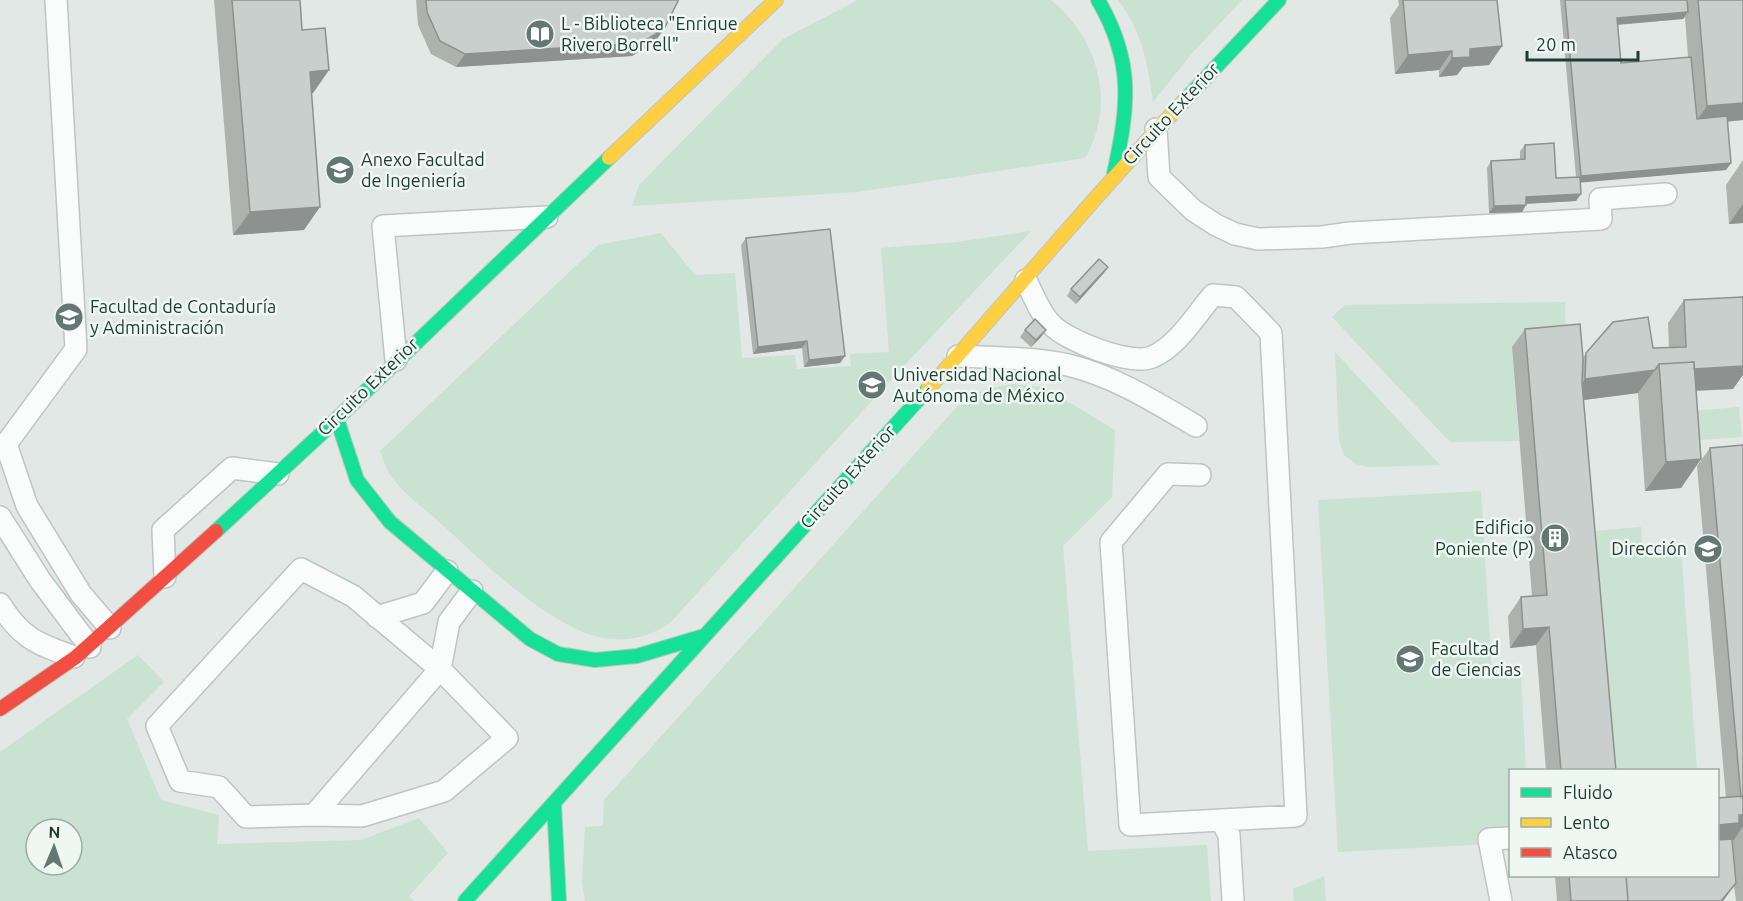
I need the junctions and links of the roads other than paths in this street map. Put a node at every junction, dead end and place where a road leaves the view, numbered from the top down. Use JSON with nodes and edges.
{"nodes":[{"id":1,"x":56,"y":0,"type":"edge"},
{"id":2,"x":776,"y":0,"type":"edge"},
{"id":3,"x":1098,"y":0,"type":"edge"},
{"id":4,"x":1279,"y":0,"type":"edge"},
{"id":5,"x":1156,"y":129,"type":"junction"},
{"id":6,"x":1113,"y":176,"type":"junction"},
{"id":7,"x":1666,"y":194,"type":"dead end"},
{"id":8,"x":547,"y":217,"type":"junction"},
{"id":9,"x":1026,"y":280,"type":"junction"},
{"id":10,"x":958,"y":356,"type":"junction"},
{"id":11,"x":396,"y":360,"type":"junction"},
{"id":12,"x":337,"y":419,"type":"junction"},
{"id":13,"x":1196,"y":426,"type":"dead end"},
{"id":14,"x":278,"y":474,"type":"junction"},
{"id":15,"x":1200,"y":475,"type":"dead end"},
{"id":16,"x":0,"y":517,"type":"edge"},
{"id":17,"x":447,"y":571,"type":"junction"},
{"id":18,"x":165,"y":577,"type":"junction"},
{"id":19,"x":472,"y":591,"type":"junction"},
{"id":20,"x":0,"y":604,"type":"edge"},
{"id":21,"x":377,"y":617,"type":"junction"},
{"id":22,"x":110,"y":628,"type":"junction"},
{"id":23,"x":704,"y":636,"type":"junction"},
{"id":24,"x":82,"y":652,"type":"junction"},
{"id":25,"x":440,"y":669,"type":"junction"},
{"id":26,"x":0,"y":710,"type":"edge"},
{"id":27,"x":554,"y":803,"type":"junction"},
{"id":28,"x":314,"y":815,"type":"junction"},
{"id":29,"x":1221,"y":820,"type":"junction"},
{"id":30,"x":1509,"y":838,"type":"edge"},
{"id":31,"x":465,"y":901,"type":"edge"},
{"id":32,"x":559,"y":901,"type":"edge"},
{"id":33,"x":1233,"y":901,"type":"edge"},
{"id":34,"x":1501,"y":901,"type":"edge"}],
"edges":[{"from":1,"to":22,"type":"lane"},
{"from":2,"to":8,"type":"street","name":"Circuito Exterior"},
{"from":3,"to":6,"type":"street"},
{"from":4,"to":5,"type":"street","name":"Circuito Exterior"},
{"from":5,"to":6,"type":"street","name":"Circuito Exterior"},
{"from":5,"to":7,"type":"lane"},
{"from":6,"to":9,"type":"street","name":"Circuito Exterior"},
{"from":8,"to":11,"type":"street","name":"Circuito Exterior"},
{"from":8,"to":11,"type":"lane"},
{"from":9,"to":10,"type":"street","name":"Circuito Exterior"},
{"from":9,"to":29,"type":"lane"},
{"from":10,"to":13,"type":"lane"},
{"from":10,"to":23,"type":"street","name":"Circuito Exterior"},
{"from":11,"to":12,"type":"street","name":"Circuito Exterior"},
{"from":12,"to":14,"type":"street","name":"Circuito Exterior"},
{"from":12,"to":17,"type":"street"},
{"from":14,"to":18,"type":"street","name":"Circuito Exterior"},
{"from":14,"to":18,"type":"lane"},
{"from":15,"to":29,"type":"lane"},
{"from":16,"to":24,"type":"lane"},
{"from":17,"to":19,"type":"street"},
{"from":17,"to":21,"type":"lane"},
{"from":18,"to":22,"type":"street","name":"Circuito Exterior"},
{"from":19,"to":23,"type":"street"},
{"from":19,"to":25,"type":"lane"},
{"from":20,"to":24,"type":"lane"},
{"from":21,"to":25,"type":"lane"},
{"from":21,"to":28,"type":"lane"},
{"from":22,"to":24,"type":"street","name":"Circuito Exterior"},
{"from":23,"to":27,"type":"street","name":"Circuito Exterior"},
{"from":24,"to":26,"type":"street","name":"Circuito Exterior"},
{"from":25,"to":28,"type":"lane"},
{"from":25,"to":28,"type":"lane"},
{"from":27,"to":31,"type":"street","name":"Circuito Exterior"},
{"from":27,"to":32,"type":"street"},
{"from":29,"to":33,"type":"lane"},
{"from":30,"to":34,"type":"lane"}]}
